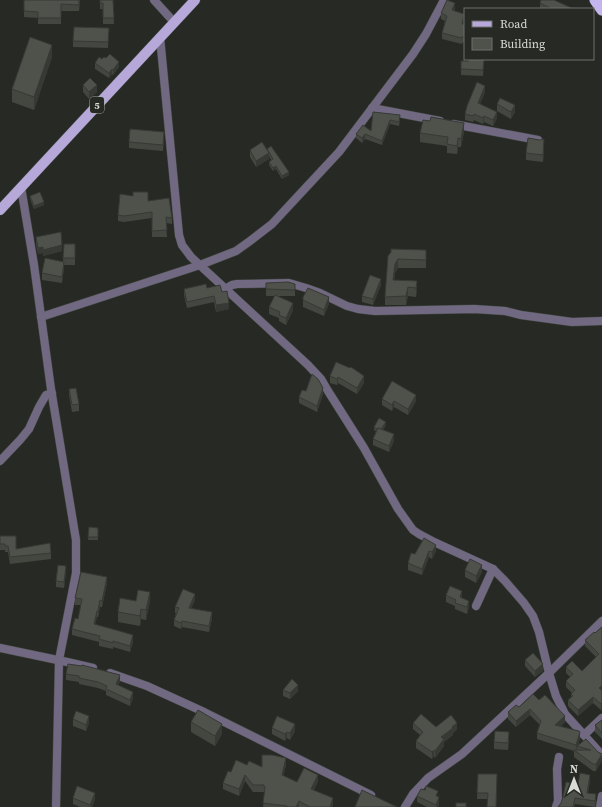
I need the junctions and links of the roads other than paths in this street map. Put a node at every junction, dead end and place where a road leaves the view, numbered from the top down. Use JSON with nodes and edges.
{"nodes":[{"id":1,"x":154,"y":0,"type":"edge"},
{"id":2,"x":195,"y":0,"type":"edge"},
{"id":3,"x":444,"y":0,"type":"edge"},
{"id":4,"x":595,"y":0,"type":"edge"},
{"id":5,"x":602,"y":10,"type":"edge"},
{"id":6,"x":174,"y":22,"type":"junction"},
{"id":7,"x":160,"y":37,"type":"junction"},
{"id":8,"x":372,"y":108,"type":"junction"},
{"id":9,"x":541,"y":141,"type":"edge"},
{"id":10,"x":21,"y":188,"type":"junction"},
{"id":11,"x":0,"y":210,"type":"edge"},
{"id":12,"x":200,"y":265,"type":"junction"},
{"id":13,"x":225,"y":289,"type":"junction"},
{"id":14,"x":41,"y":317,"type":"junction"},
{"id":15,"x":602,"y":321,"type":"edge"},
{"id":16,"x":52,"y":393,"type":"junction"},
{"id":17,"x":0,"y":462,"type":"edge"},
{"id":18,"x":492,"y":569,"type":"junction"},
{"id":19,"x":476,"y":606,"type":"dead end"},
{"id":20,"x":602,"y":622,"type":"edge"},
{"id":21,"x":0,"y":648,"type":"edge"},
{"id":22,"x":59,"y":660,"type":"junction"},
{"id":23,"x":549,"y":673,"type":"junction"},
{"id":24,"x":602,"y":718,"type":"edge"},
{"id":25,"x":584,"y":735,"type":"junction"},
{"id":26,"x":602,"y":755,"type":"edge"},
{"id":27,"x":559,"y":758,"type":"dead end"},
{"id":28,"x":602,"y":796,"type":"edge"},
{"id":29,"x":381,"y":800,"type":"edge"},
{"id":30,"x":56,"y":807,"type":"edge"},
{"id":31,"x":405,"y":807,"type":"edge"},
{"id":32,"x":556,"y":807,"type":"edge"},
{"id":33,"x":600,"y":807,"type":"edge"}],
"edges":[{"from":1,"to":6,"type":"street"},
{"from":2,"to":6,"type":"main road","number":"5"},
{"from":3,"to":8,"type":"street"},
{"from":4,"to":5,"type":"highway"},
{"from":6,"to":7,"type":"main road","number":"5"},
{"from":7,"to":10,"type":"main road","number":"5"},
{"from":7,"to":12,"type":"street"},
{"from":8,"to":9,"type":"street"},
{"from":8,"to":12,"type":"street"},
{"from":10,"to":11,"type":"main road","number":"5"},
{"from":10,"to":14,"type":"street"},
{"from":12,"to":13,"type":"street"},
{"from":12,"to":14,"type":"street"},
{"from":13,"to":15,"type":"street"},
{"from":13,"to":18,"type":"street"},
{"from":14,"to":16,"type":"street"},
{"from":16,"to":17,"type":"street"},
{"from":16,"to":22,"type":"street"},
{"from":18,"to":19,"type":"street"},
{"from":18,"to":23,"type":"street"},
{"from":20,"to":23,"type":"street"},
{"from":21,"to":22,"type":"street"},
{"from":22,"to":29,"type":"street"},
{"from":22,"to":30,"type":"street"},
{"from":23,"to":25,"type":"street"},
{"from":23,"to":31,"type":"street"},
{"from":24,"to":25,"type":"street"},
{"from":25,"to":26,"type":"street"},
{"from":27,"to":32,"type":"street"},
{"from":28,"to":33,"type":"street"}]}
